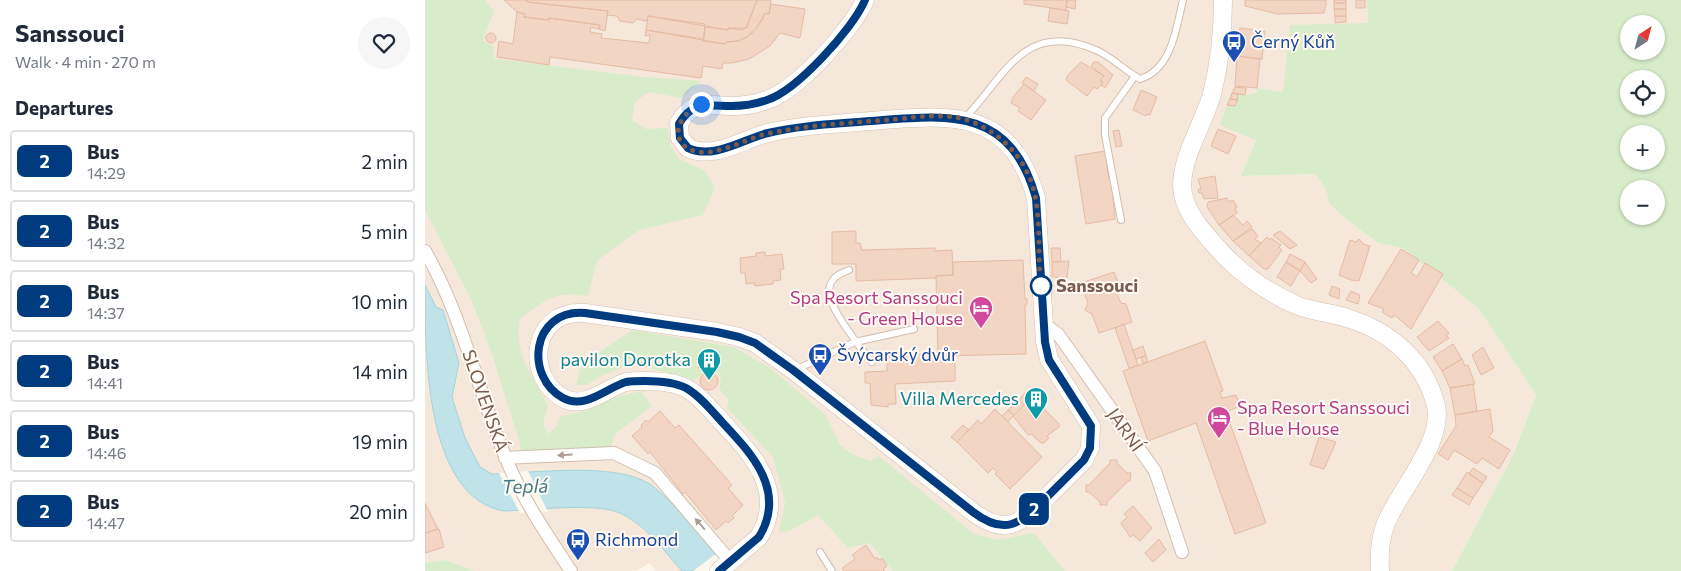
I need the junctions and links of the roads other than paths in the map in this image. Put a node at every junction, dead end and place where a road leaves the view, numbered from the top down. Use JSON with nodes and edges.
{"nodes":[{"id":1,"x":865,"y":0,"type":"edge"},
{"id":2,"x":1183,"y":0,"type":"edge"},
{"id":3,"x":1223,"y":0,"type":"edge"},
{"id":4,"x":1135,"y":76,"type":"junction"},
{"id":5,"x":965,"y":119,"type":"junction"},
{"id":6,"x":1121,"y":220,"type":"dead end"},
{"id":7,"x":425,"y":251,"type":"edge"},
{"id":8,"x":849,"y":270,"type":"dead end"},
{"id":9,"x":1042,"y":322,"type":"junction"},
{"id":10,"x":914,"y":329,"type":"dead end"},
{"id":11,"x":855,"y":342,"type":"junction"},
{"id":12,"x":872,"y":362,"type":"dead end"},
{"id":13,"x":793,"y":370,"type":"junction"},
{"id":14,"x":505,"y":458,"type":"junction"},
{"id":15,"x":819,"y":552,"type":"dead end"},
{"id":16,"x":1182,"y":552,"type":"dead end"},
{"id":17,"x":728,"y":567,"type":"edge"},
{"id":18,"x":571,"y":571,"type":"edge"},
{"id":19,"x":833,"y":571,"type":"edge"},
{"id":20,"x":1380,"y":571,"type":"edge"}],
"edges":[{"from":1,"to":5,"type":"street"},
{"from":2,"to":4,"type":"lane"},
{"from":3,"to":20,"type":"street"},
{"from":4,"to":5,"type":"lane"},
{"from":4,"to":6,"type":"lane"},
{"from":5,"to":9,"type":"street"},
{"from":7,"to":14,"type":"street","name":"SLOVENSKÁ"},
{"from":8,"to":11,"type":"lane"},
{"from":9,"to":13,"type":"street"},
{"from":9,"to":16,"type":"street","name":"JARNÍ"},
{"from":10,"to":11,"type":"lane"},
{"from":11,"to":12,"type":"lane"},
{"from":11,"to":13,"type":"lane"},
{"from":13,"to":17,"type":"street"},
{"from":17,"to":14,"type":"street","one_way":true},
{"from":14,"to":18,"type":"street","name":"SLOVENSKÁ"},
{"from":15,"to":19,"type":"lane"}]}
